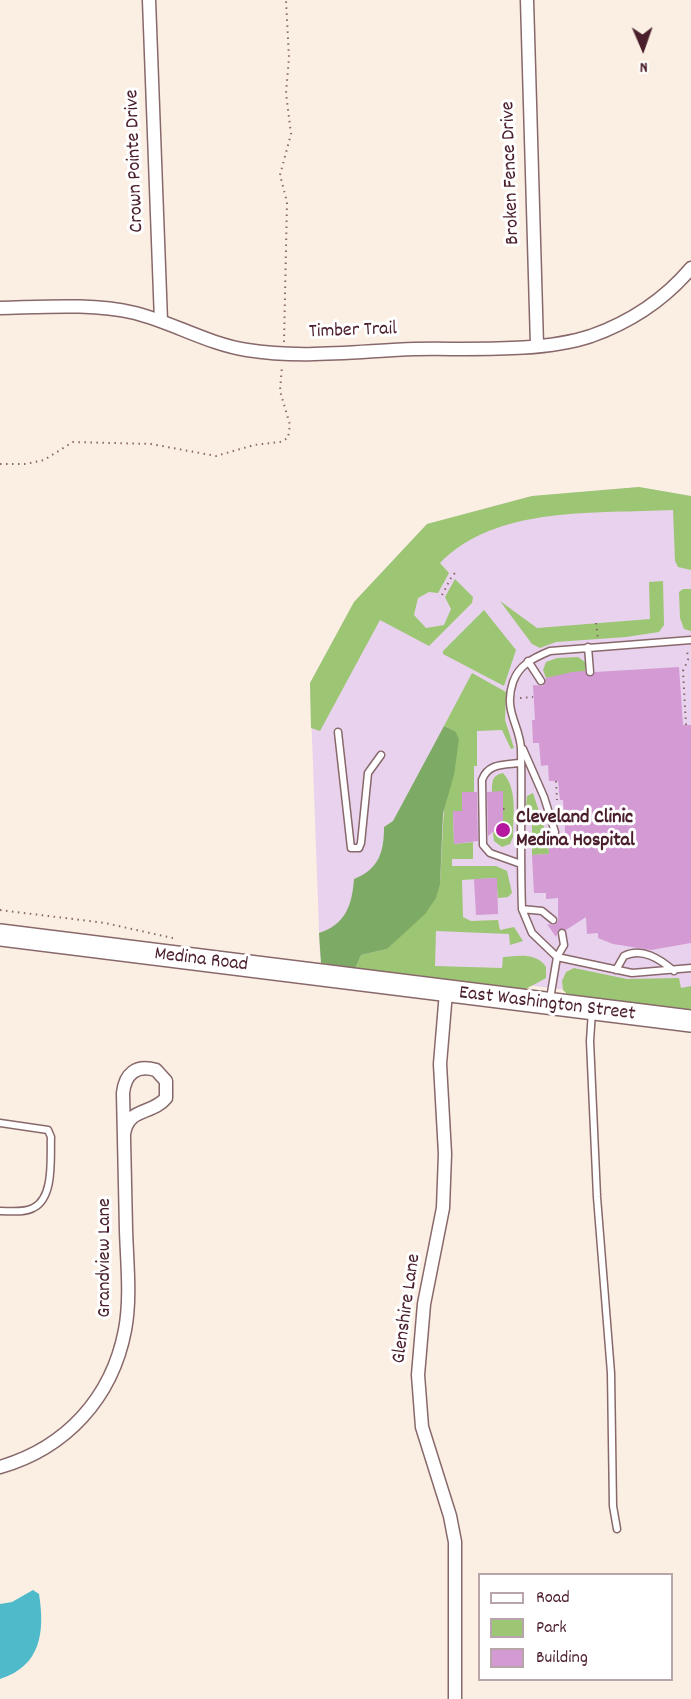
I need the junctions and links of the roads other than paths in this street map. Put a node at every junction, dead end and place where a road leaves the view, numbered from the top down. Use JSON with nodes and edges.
{"nodes":[{"id":1,"x":149,"y":0,"type":"edge"},
{"id":2,"x":527,"y":0,"type":"edge"},
{"id":3,"x":691,"y":268,"type":"edge"},
{"id":4,"x":0,"y":308,"type":"edge"},
{"id":5,"x":161,"y":321,"type":"junction"},
{"id":6,"x":537,"y":345,"type":"junction"},
{"id":7,"x":691,"y":640,"type":"edge"},
{"id":8,"x":588,"y":647,"type":"junction"},
{"id":9,"x":528,"y":661,"type":"junction"},
{"id":10,"x":590,"y":672,"type":"dead end"},
{"id":11,"x":541,"y":681,"type":"dead end"},
{"id":12,"x":338,"y":732,"type":"dead end"},
{"id":13,"x":521,"y":746,"type":"junction"},
{"id":14,"x":381,"y":755,"type":"dead end"},
{"id":15,"x":520,"y":763,"type":"junction"},
{"id":16,"x":555,"y":832,"type":"dead end"},
{"id":17,"x":521,"y":864,"type":"junction"},
{"id":18,"x":522,"y":909,"type":"junction"},
{"id":19,"x":553,"y":920,"type":"dead end"},
{"id":20,"x":562,"y":933,"type":"dead end"},
{"id":21,"x":0,"y":936,"type":"edge"},
{"id":22,"x":557,"y":957,"type":"junction"},
{"id":23,"x":691,"y":968,"type":"edge"},
{"id":24,"x":616,"y":970,"type":"junction"},
{"id":25,"x":674,"y":971,"type":"junction"},
{"id":26,"x":403,"y":987,"type":"joint"},
{"id":27,"x":446,"y":992,"type":"junction"},
{"id":28,"x":549,"y":1005,"type":"junction"},
{"id":29,"x":592,"y":1011,"type":"junction"},
{"id":30,"x":691,"y":1021,"type":"edge"},
{"id":31,"x":0,"y":1123,"type":"edge"},
{"id":32,"x":124,"y":1134,"type":"junction"},
{"id":33,"x":0,"y":1211,"type":"edge"},
{"id":34,"x":0,"y":1467,"type":"edge"},
{"id":35,"x":617,"y":1529,"type":"dead end"},
{"id":36,"x":455,"y":1699,"type":"edge"}],
"edges":[{"from":1,"to":5,"type":"street","name":"Crown Pointe Drive"},
{"from":2,"to":6,"type":"street","name":"Broken Fence Drive"},
{"from":3,"to":6,"type":"street","name":"Timber Trail"},
{"from":4,"to":5,"type":"street","name":"Timber Trail"},
{"from":5,"to":6,"type":"street","name":"Timber Trail"},
{"from":7,"to":8,"type":"lane"},
{"from":8,"to":9,"type":"lane"},
{"from":8,"to":10,"type":"lane"},
{"from":9,"to":11,"type":"lane"},
{"from":9,"to":13,"type":"lane"},
{"from":12,"to":14,"type":"lane"},
{"from":13,"to":15,"type":"lane"},
{"from":13,"to":16,"type":"lane"},
{"from":15,"to":17,"type":"lane"},
{"from":15,"to":17,"type":"lane"},
{"from":17,"to":18,"type":"lane"},
{"from":18,"to":19,"type":"lane"},
{"from":18,"to":22,"type":"lane"},
{"from":20,"to":22,"type":"lane"},
{"from":21,"to":26,"type":"highway","name":"Medina Road"},
{"from":22,"to":24,"type":"lane"},
{"from":22,"to":28,"type":"lane"},
{"from":23,"to":25,"type":"lane"},
{"from":24,"to":25,"type":"lane"},
{"from":24,"to":25,"type":"lane"},
{"from":26,"to":27,"type":"highway","name":"East Washington Street"},
{"from":27,"to":28,"type":"highway","name":"East Washington Street"},
{"from":27,"to":36,"type":"street","name":"Glenshire Lane"},
{"from":28,"to":29,"type":"highway","name":"East Washington Street"},
{"from":29,"to":30,"type":"highway","name":"East Washington Street"},
{"from":29,"to":35,"type":"lane"},
{"from":31,"to":33,"type":"lane"},
{"from":32,"to":32,"type":"street","name":"Grandview Lane"},
{"from":32,"to":34,"type":"street","name":"Grandview Lane"}]}
